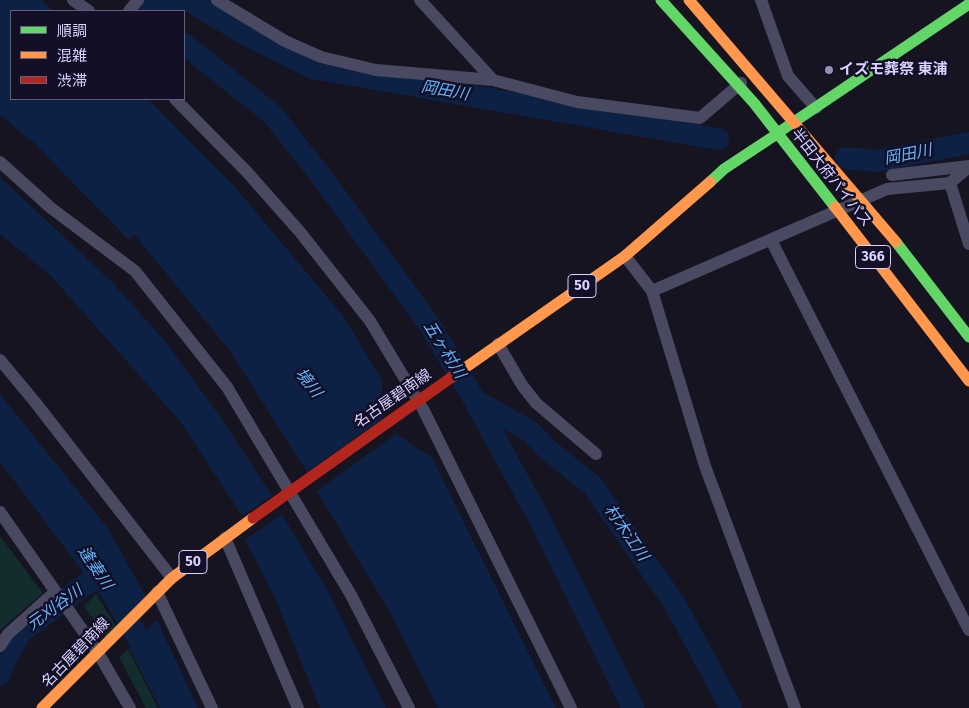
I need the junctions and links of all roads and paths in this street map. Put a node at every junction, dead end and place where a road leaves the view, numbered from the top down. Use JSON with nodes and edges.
{"nodes":[{"id":1,"x":73,"y":0,"type":"edge"},
{"id":2,"x":138,"y":0,"type":"edge"},
{"id":3,"x":217,"y":0,"type":"edge"},
{"id":4,"x":661,"y":0,"type":"edge"},
{"id":5,"x":689,"y":0,"type":"edge"},
{"id":6,"x":760,"y":0,"type":"edge"},
{"id":7,"x":422,"y":1,"type":"edge"},
{"id":8,"x":969,"y":4,"type":"edge"},
{"id":9,"x":88,"y":10,"type":"edge"},
{"id":10,"x":130,"y":10,"type":"edge"},
{"id":11,"x":751,"y":74,"type":"junction"},
{"id":12,"x":493,"y":80,"type":"junction"},
{"id":13,"x":738,"y":86,"type":"junction"},
{"id":14,"x":176,"y":100,"type":"edge"},
{"id":15,"x":816,"y":108,"type":"junction"},
{"id":16,"x":794,"y":122,"type":"junction"},
{"id":17,"x":777,"y":134,"type":"junction"},
{"id":18,"x":0,"y":162,"type":"edge"},
{"id":19,"x":969,"y":166,"type":"edge"},
{"id":20,"x":892,"y":175,"type":"dead end"},
{"id":21,"x":950,"y":183,"type":"junction"},
{"id":22,"x":860,"y":200,"type":"junction"},
{"id":23,"x":836,"y":210,"type":"junction"},
{"id":24,"x":771,"y":240,"type":"junction"},
{"id":25,"x":969,"y":244,"type":"edge"},
{"id":26,"x":625,"y":256,"type":"junction"},
{"id":27,"x":652,"y":291,"type":"junction"},
{"id":28,"x":969,"y":337,"type":"edge"},
{"id":29,"x":498,"y":344,"type":"junction"},
{"id":30,"x":0,"y":360,"type":"edge"},
{"id":31,"x":969,"y":381,"type":"edge"},
{"id":32,"x":418,"y":400,"type":"junction"},
{"id":33,"x":596,"y":454,"type":"dead end"},
{"id":34,"x":288,"y":492,"type":"junction"},
{"id":35,"x":0,"y":512,"type":"edge"},
{"id":36,"x":228,"y":536,"type":"junction"},
{"id":37,"x":172,"y":578,"type":"junction"},
{"id":38,"x":56,"y":592,"type":"junction"},
{"id":39,"x":157,"y":592,"type":"junction"},
{"id":40,"x":968,"y":624,"type":"edge"},
{"id":41,"x":0,"y":646,"type":"edge"},
{"id":42,"x":97,"y":651,"type":"junction"},
{"id":43,"x":42,"y":708,"type":"edge"},
{"id":44,"x":130,"y":708,"type":"edge"},
{"id":45,"x":212,"y":708,"type":"edge"},
{"id":46,"x":298,"y":708,"type":"edge"},
{"id":47,"x":409,"y":708,"type":"edge"},
{"id":48,"x":571,"y":708,"type":"edge"},
{"id":49,"x":796,"y":708,"type":"edge"}],
"edges":[{"from":1,"to":9,"type":"street"},
{"from":2,"to":10,"type":"street"},
{"from":3,"to":12,"type":"street"},
{"from":4,"to":13,"type":"main road","name":"半田大府パイパス","number":"366"},
{"from":5,"to":11,"type":"main road","name":"半田大府パイパス","number":"366"},
{"from":6,"to":15,"type":"street"},
{"from":7,"to":12,"type":"street"},
{"from":8,"to":15,"type":"main road","name":"名古屋碧南線"},
{"from":11,"to":13,"type":"street"},
{"from":11,"to":16,"type":"main road","name":"半田大府パイパス","number":"366"},
{"from":12,"to":13,"type":"street"},
{"from":13,"to":17,"type":"main road","name":"半田大府パイパス","number":"366"},
{"from":14,"to":32,"type":"street"},
{"from":15,"to":16,"type":"main road","name":"名古屋碧南線"},
{"from":16,"to":17,"type":"main road","name":"名古屋碧南線"},
{"from":16,"to":22,"type":"main road","name":"半田大府パイパス","number":"366"},
{"from":17,"to":23,"type":"main road","name":"半田大府パイパス","number":"366"},
{"from":17,"to":26,"type":"main road","name":"名古屋碧南線","number":"50"},
{"from":18,"to":34,"type":"street"},
{"from":19,"to":20,"type":"street"},
{"from":19,"to":21,"type":"street"},
{"from":21,"to":22,"type":"street"},
{"from":21,"to":25,"type":"street"},
{"from":22,"to":23,"type":"street"},
{"from":22,"to":28,"type":"main road","name":"半田大府パイパス","number":"366"},
{"from":23,"to":24,"type":"street"},
{"from":23,"to":31,"type":"main road","name":"半田大府パイパス","number":"366"},
{"from":24,"to":27,"type":"street"},
{"from":24,"to":40,"type":"street"},
{"from":26,"to":27,"type":"street"},
{"from":26,"to":29,"type":"main road","name":"名古屋碧南線","number":"50"},
{"from":27,"to":49,"type":"street"},
{"from":29,"to":32,"type":"main road","name":"名古屋碧南線","number":"50"},
{"from":29,"to":33,"type":"street"},
{"from":30,"to":37,"type":"street"},
{"from":32,"to":34,"type":"main road","name":"名古屋碧南線","number":"50"},
{"from":32,"to":48,"type":"street"},
{"from":34,"to":36,"type":"main road","name":"名古屋碧南線","number":"50"},
{"from":34,"to":47,"type":"street"},
{"from":35,"to":38,"type":"street"},
{"from":36,"to":37,"type":"main road","name":"名古屋碧南線","number":"50"},
{"from":36,"to":46,"type":"street"},
{"from":37,"to":39,"type":"main road","name":"名古屋碧南線","number":"50"},
{"from":38,"to":41,"type":"street"},
{"from":38,"to":42,"type":"street"},
{"from":39,"to":42,"type":"main road","name":"名古屋碧南線","number":"50"},
{"from":39,"to":45,"type":"street"},
{"from":42,"to":43,"type":"main road","name":"名古屋碧南線","number":"50"},
{"from":42,"to":44,"type":"street"}]}
